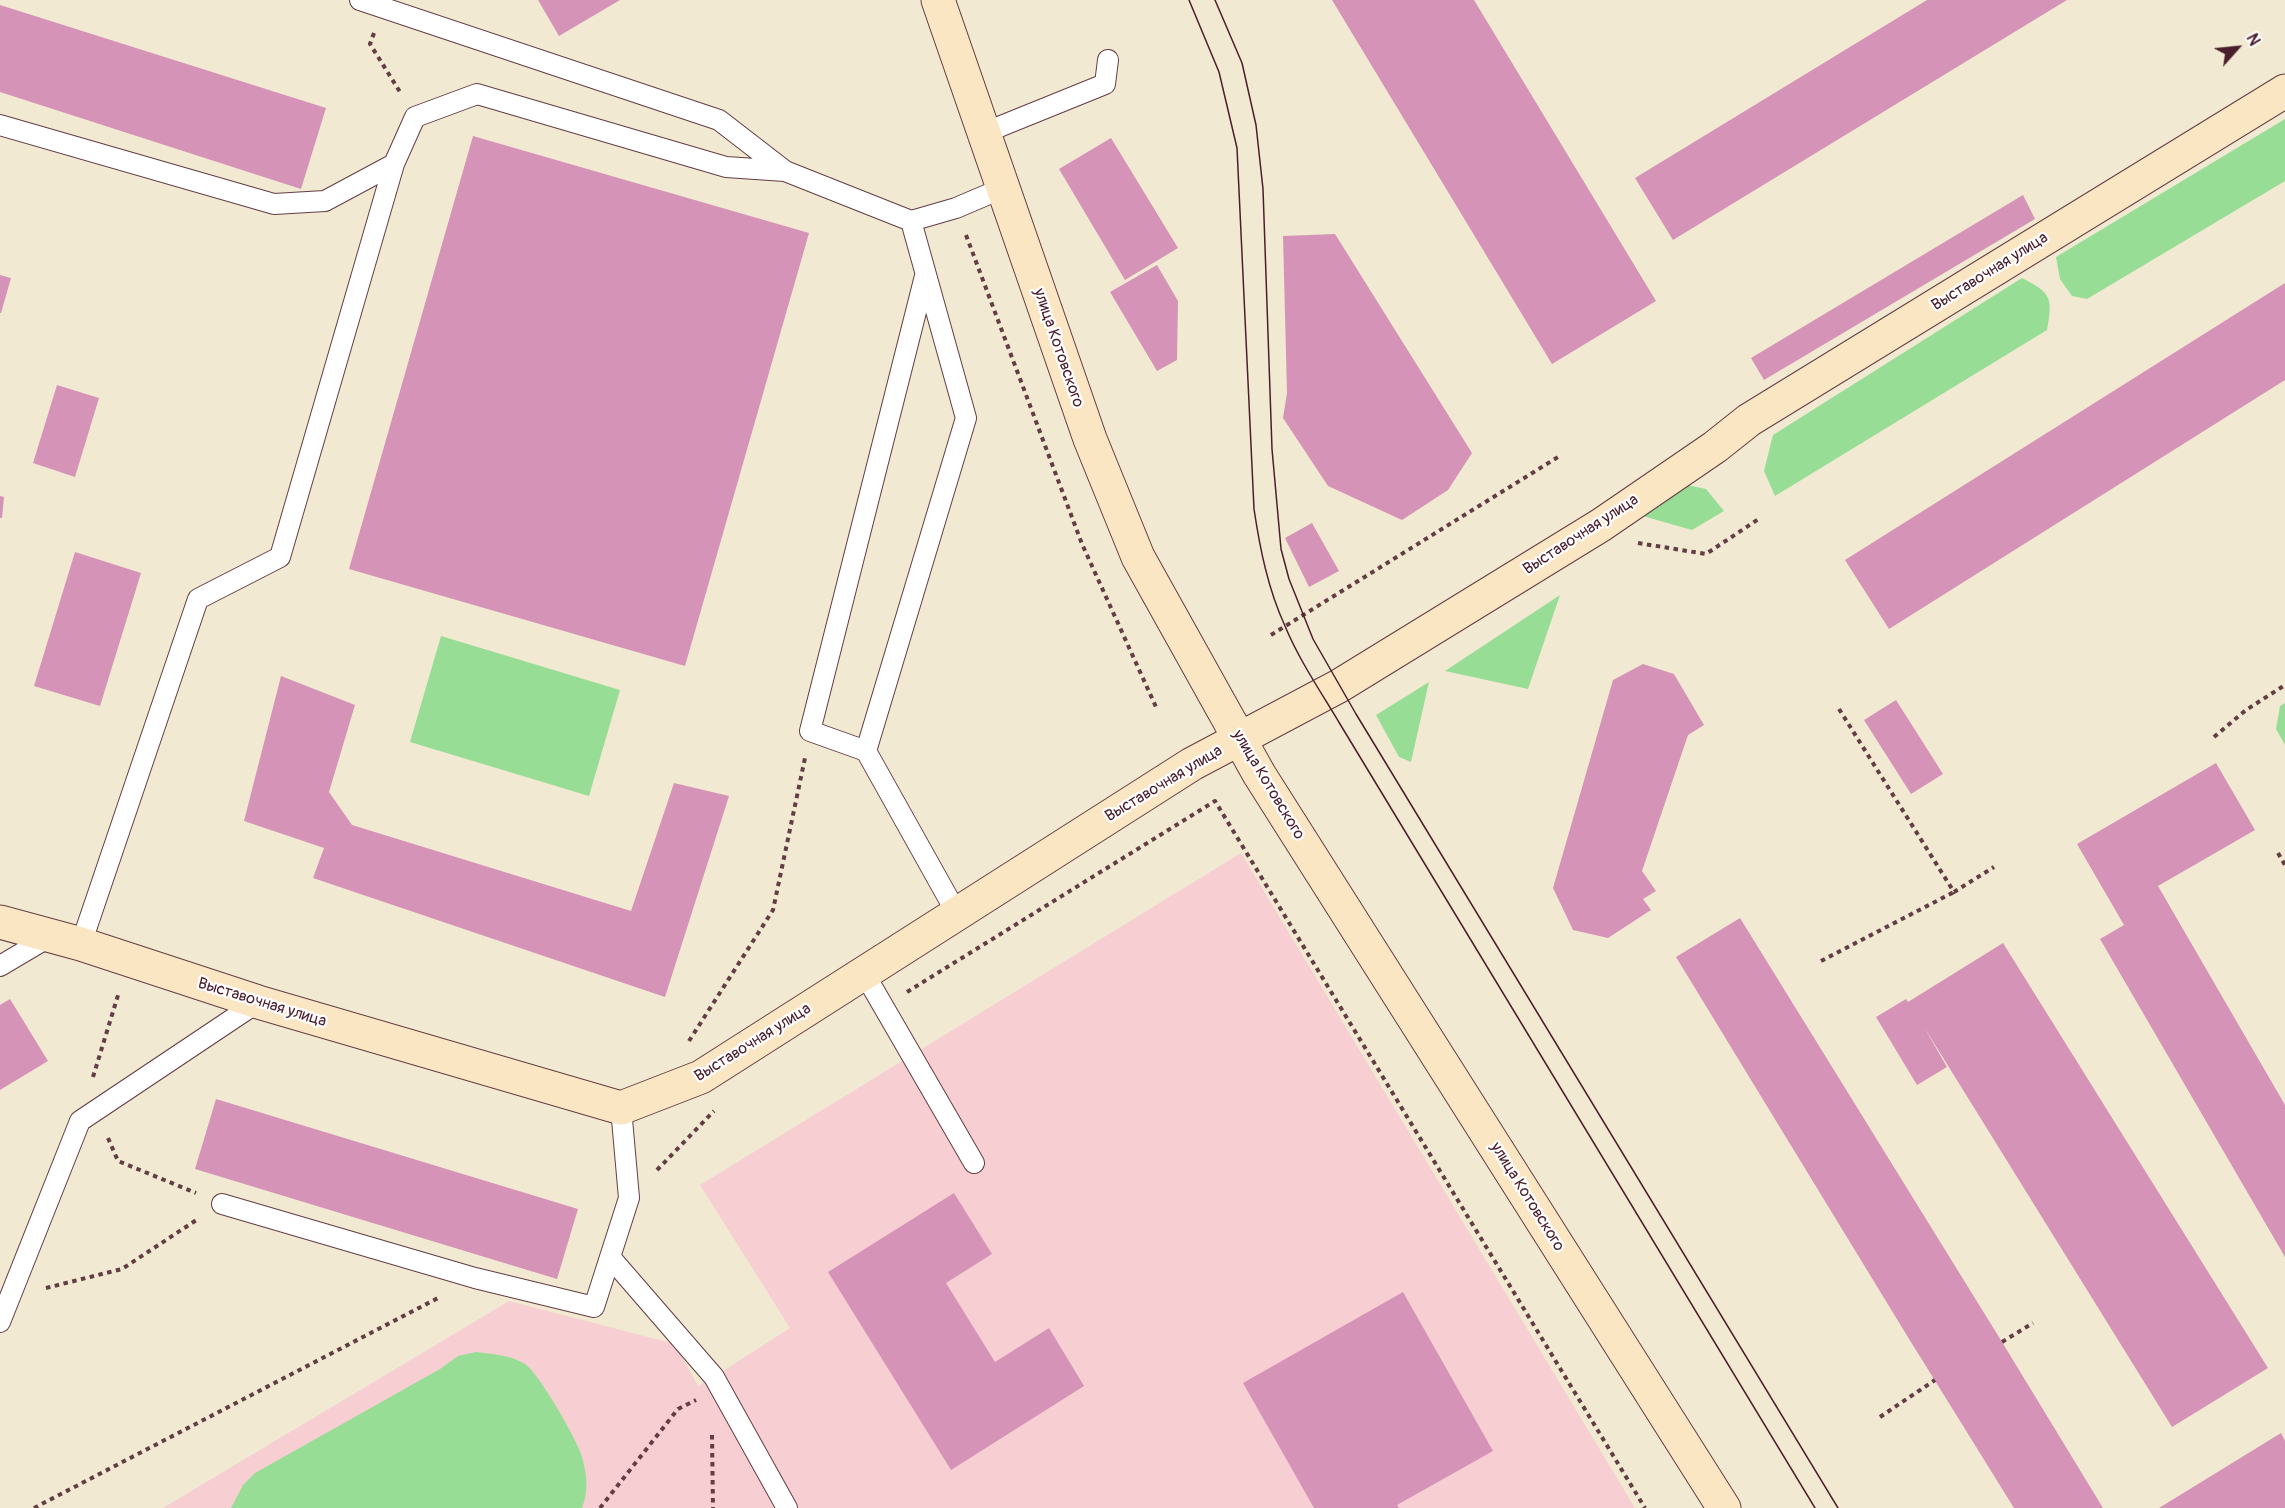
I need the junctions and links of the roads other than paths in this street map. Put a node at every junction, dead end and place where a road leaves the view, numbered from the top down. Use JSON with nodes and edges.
{"nodes":[{"id":1,"x":360,"y":0,"type":"edge"},
{"id":2,"x":938,"y":0,"type":"edge"},
{"id":3,"x":1108,"y":60,"type":"dead end"},
{"id":4,"x":2285,"y":91,"type":"edge"},
{"id":5,"x":0,"y":125,"type":"edge"},
{"id":6,"x":984,"y":133,"type":"junction"},
{"id":7,"x":394,"y":164,"type":"junction"},
{"id":8,"x":785,"y":171,"type":"junction"},
{"id":9,"x":1003,"y":188,"type":"junction"},
{"id":10,"x":911,"y":221,"type":"junction"},
{"id":11,"x":925,"y":276,"type":"junction"},
{"id":12,"x":1240,"y":740,"type":"junction"},
{"id":13,"x":866,"y":751,"type":"junction"},
{"id":14,"x":956,"y":912,"type":"junction"},
{"id":15,"x":0,"y":922,"type":"edge"},
{"id":16,"x":49,"y":937,"type":"junction"},
{"id":17,"x":81,"y":944,"type":"junction"},
{"id":18,"x":0,"y":966,"type":"edge"},
{"id":19,"x":864,"y":973,"type":"junction"},
{"id":20,"x":258,"y":1002,"type":"junction"},
{"id":21,"x":621,"y":1108,"type":"junction"},
{"id":22,"x":974,"y":1163,"type":"dead end"},
{"id":23,"x":222,"y":1204,"type":"road end"},
{"id":24,"x":610,"y":1257,"type":"junction"},
{"id":25,"x":0,"y":1322,"type":"edge"},
{"id":26,"x":787,"y":1508,"type":"edge"},
{"id":27,"x":1724,"y":1508,"type":"edge"}],
"edges":[{"from":1,"to":8,"type":"lane"},
{"from":2,"to":6,"type":"street","name":"улица Котовского"},
{"from":3,"to":6,"type":"lane"},
{"from":4,"to":12,"type":"street","name":"Выставочная улица"},
{"from":5,"to":7,"type":"lane"},
{"from":6,"to":9,"type":"street","name":"улица Котовского"},
{"from":7,"to":8,"type":"lane"},
{"from":7,"to":17,"type":"lane"},
{"from":8,"to":10,"type":"lane"},
{"from":9,"to":10,"type":"lane"},
{"from":9,"to":12,"type":"street","name":"улица Котовского"},
{"from":10,"to":11,"type":"lane"},
{"from":11,"to":13,"type":"lane"},
{"from":11,"to":13,"type":"lane"},
{"from":12,"to":14,"type":"street","name":"Выставочная улица"},
{"from":12,"to":27,"type":"street","name":"улица Котовского"},
{"from":13,"to":14,"type":"lane"},
{"from":14,"to":19,"type":"street","name":"Выставочная улица"},
{"from":15,"to":16,"type":"street","name":"Выставочная улица"},
{"from":16,"to":17,"type":"street","name":"Выставочная улица"},
{"from":16,"to":18,"type":"lane"},
{"from":17,"to":20,"type":"street","name":"Выставочная улица"},
{"from":19,"to":21,"type":"street","name":"Выставочная улица"},
{"from":19,"to":22,"type":"lane"},
{"from":20,"to":21,"type":"street","name":"Выставочная улица"},
{"from":20,"to":25,"type":"lane"},
{"from":21,"to":24,"type":"lane"},
{"from":23,"to":24,"type":"lane"},
{"from":24,"to":26,"type":"lane"}]}
